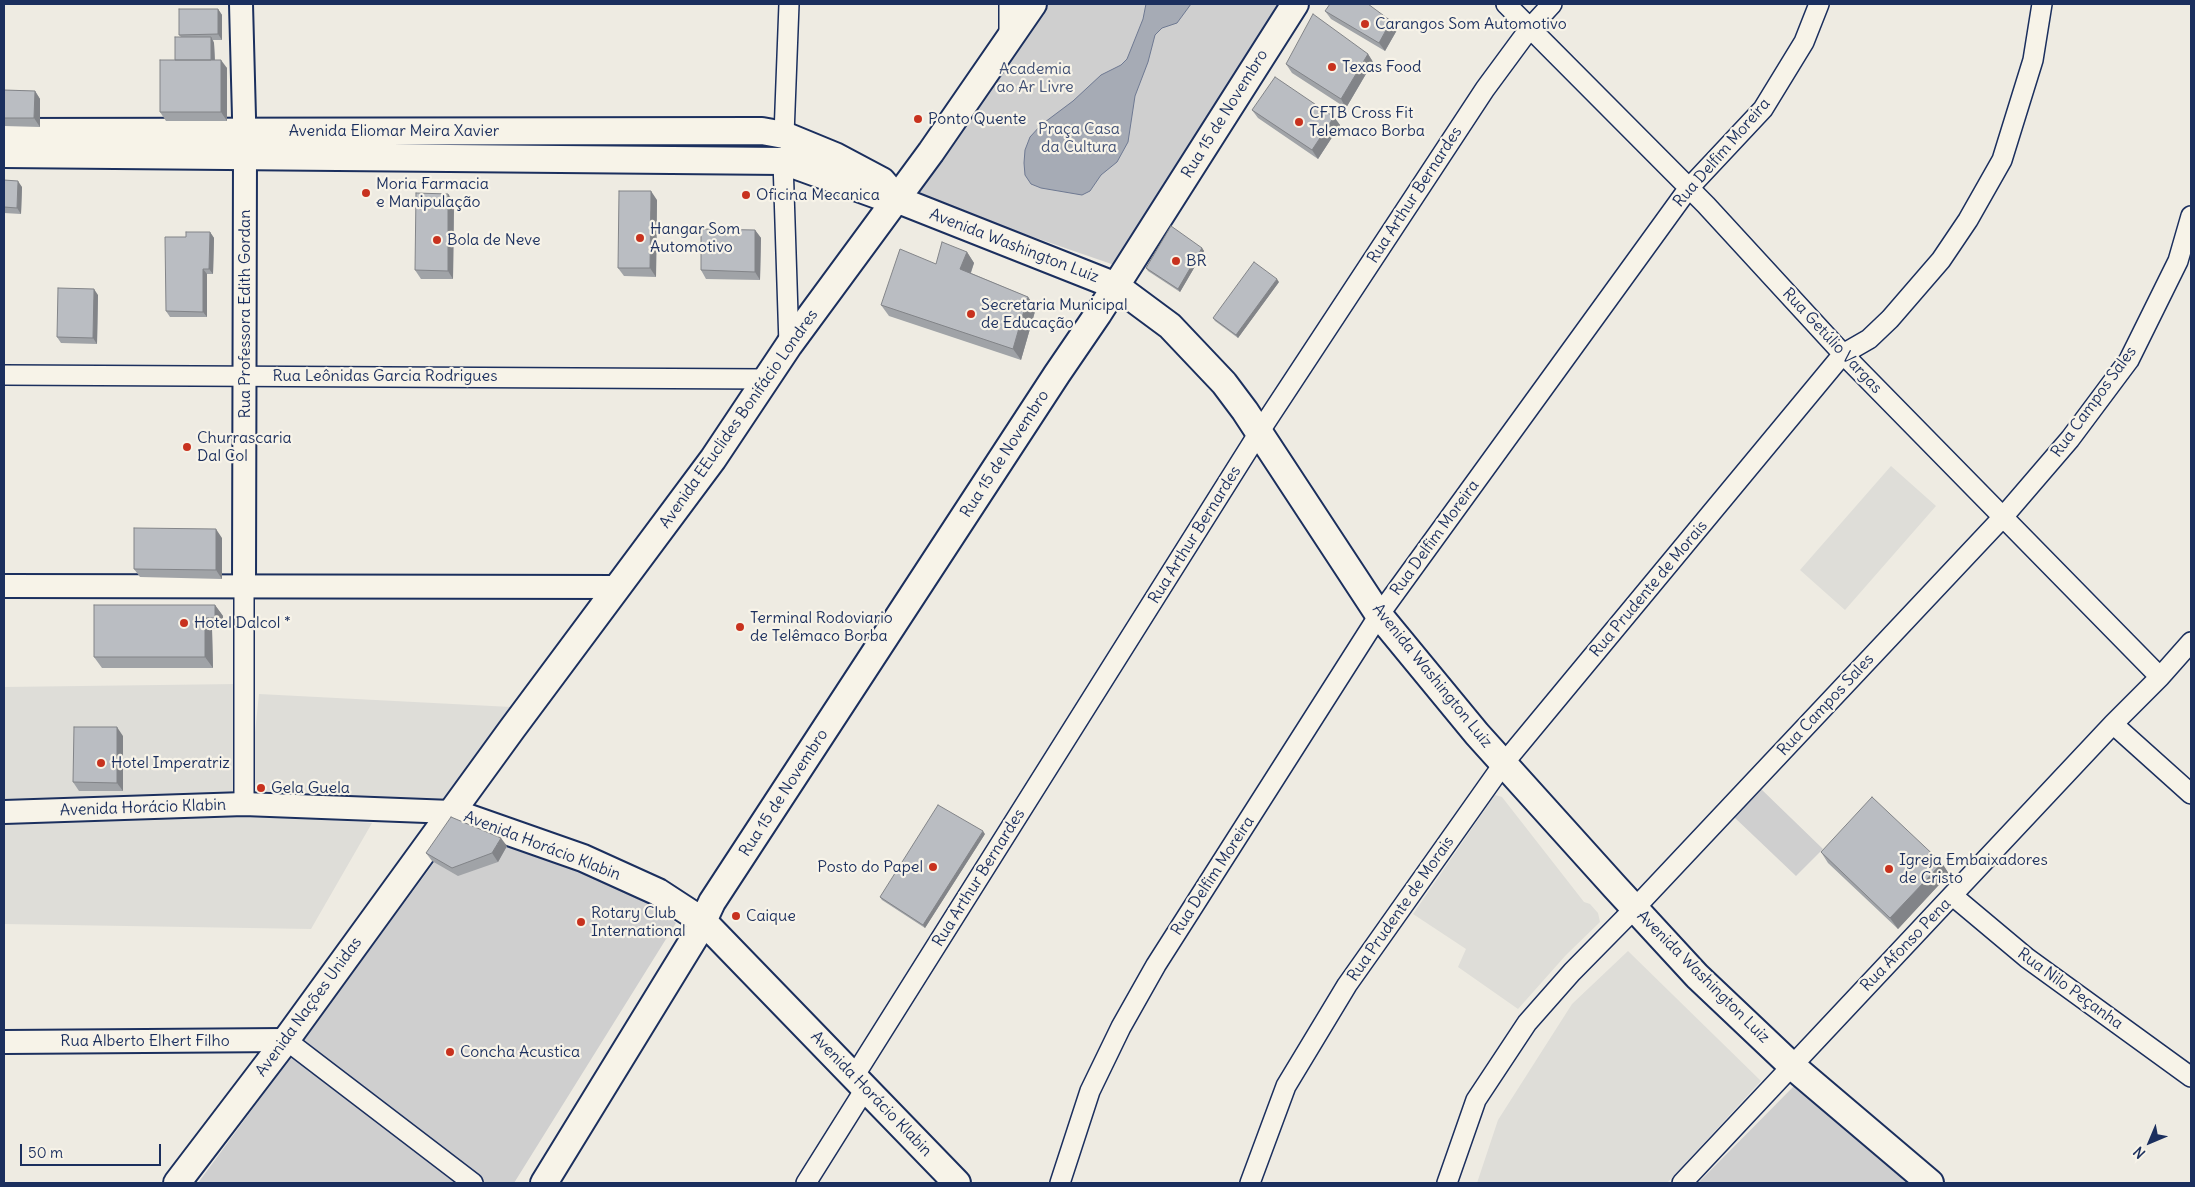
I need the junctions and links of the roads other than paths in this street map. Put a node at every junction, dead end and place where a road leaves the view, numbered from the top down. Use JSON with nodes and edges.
{"nodes":[{"id":1,"x":241,"y":4,"type":"edge"},
{"id":2,"x":789,"y":4,"type":"edge"},
{"id":3,"x":1009,"y":4,"type":"edge"},
{"id":4,"x":1033,"y":4,"type":"edge"},
{"id":5,"x":1295,"y":4,"type":"edge"},
{"id":6,"x":1506,"y":4,"type":"edge"},
{"id":7,"x":1552,"y":4,"type":"edge"},
{"id":8,"x":1819,"y":4,"type":"edge"},
{"id":9,"x":2042,"y":4,"type":"edge"},
{"id":10,"x":1530,"y":28,"type":"junction"},
{"id":11,"x":1009,"y":36,"type":"junction"},
{"id":12,"x":4,"y":132,"type":"edge"},
{"id":13,"x":784,"y":134,"type":"junction"},
{"id":14,"x":244,"y":143,"type":"junction"},
{"id":15,"x":4,"y":154,"type":"edge"},
{"id":16,"x":783,"y":161,"type":"junction"},
{"id":17,"x":1688,"y":189,"type":"junction"},
{"id":18,"x":896,"y":199,"type":"junction"},
{"id":19,"x":2191,"y":216,"type":"edge"},
{"id":20,"x":1116,"y":286,"type":"junction"},
{"id":21,"x":789,"y":345,"type":"junction"},
{"id":22,"x":1843,"y":354,"type":"junction"},
{"id":23,"x":4,"y":375,"type":"edge"},
{"id":24,"x":245,"y":375,"type":"junction"},
{"id":25,"x":766,"y":379,"type":"junction"},
{"id":26,"x":1258,"y":434,"type":"junction"},
{"id":27,"x":2003,"y":517,"type":"junction"},
{"id":28,"x":4,"y":586,"type":"edge"},
{"id":29,"x":244,"y":586,"type":"junction"},
{"id":30,"x":618,"y":587,"type":"junction"},
{"id":31,"x":1380,"y":615,"type":"junction"},
{"id":32,"x":2191,"y":642,"type":"edge"},
{"id":33,"x":2160,"y":677,"type":"junction"},
{"id":34,"x":2113,"y":724,"type":"junction"},
{"id":35,"x":1504,"y":763,"type":"junction"},
{"id":36,"x":2191,"y":794,"type":"edge"},
{"id":37,"x":244,"y":804,"type":"junction"},
{"id":38,"x":4,"y":812,"type":"edge"},
{"id":39,"x":446,"y":821,"type":"junction"},
{"id":40,"x":1953,"y":896,"type":"junction"},
{"id":41,"x":1635,"y":908,"type":"junction"},
{"id":42,"x":708,"y":912,"type":"junction"},
{"id":43,"x":286,"y":1040,"type":"junction"},
{"id":44,"x":4,"y":1042,"type":"edge"},
{"id":45,"x":1792,"y":1065,"type":"junction"},
{"id":46,"x":2191,"y":1077,"type":"edge"},
{"id":47,"x":859,"y":1084,"type":"junction"},
{"id":48,"x":177,"y":1183,"type":"edge"},
{"id":49,"x":473,"y":1183,"type":"edge"},
{"id":50,"x":544,"y":1183,"type":"edge"},
{"id":51,"x":806,"y":1183,"type":"edge"},
{"id":52,"x":958,"y":1183,"type":"edge"},
{"id":53,"x":1060,"y":1183,"type":"edge"},
{"id":54,"x":1250,"y":1183,"type":"edge"},
{"id":55,"x":1447,"y":1183,"type":"edge"},
{"id":56,"x":1682,"y":1183,"type":"edge"},
{"id":57,"x":1930,"y":1183,"type":"edge"}],
"edges":[{"from":1,"to":14,"type":"street","name":"Rua Professora Edith Gordan"},
{"from":2,"to":13,"type":"street"},
{"from":3,"to":11,"type":"street"},
{"from":4,"to":11,"type":"main road","name":"Avenida EEuclides Bonifácio Londres"},
{"from":5,"to":20,"type":"main road","name":"Rua 15 de Novembro"},
{"from":6,"to":10,"type":"street","name":"Rua Getúlio Vargas"},
{"from":7,"to":10,"type":"street","name":"Rua Arthur Bernardes"},
{"from":8,"to":17,"type":"street","name":"Rua Delfim Moreira"},
{"from":9,"to":22,"type":"street","name":"Rua Prudente de Morais"},
{"from":10,"to":17,"type":"street","name":"Rua Getúlio Vargas"},
{"from":10,"to":26,"type":"street","name":"Rua Arthur Bernardes"},
{"from":11,"to":18,"type":"main road","name":"Avenida EEuclides Bonifácio Londres"},
{"from":12,"to":14,"type":"main road","name":"Avenida Eliomar Meira Xavier"},
{"from":13,"to":14,"type":"main road","name":"Avenida Eliomar Meira Xavier"},
{"from":13,"to":18,"type":"main road"},
{"from":14,"to":15,"type":"main road","name":"Avenida Eliomar Meira Xavier"},
{"from":14,"to":16,"type":"main road","name":"Avenida Eliomar Meira Xavier"},
{"from":14,"to":24,"type":"street","name":"Rua Professora Edith Gordan"},
{"from":16,"to":18,"type":"main road","name":"Avenida Washington Luiz"},
{"from":16,"to":21,"type":"street"},
{"from":17,"to":22,"type":"street","name":"Rua Getúlio Vargas"},
{"from":17,"to":31,"type":"street","name":"Rua Delfim Moreira"},
{"from":18,"to":20,"type":"main road","name":"Avenida Washington Luiz"},
{"from":18,"to":21,"type":"main road","name":"Avenida EEuclides Bonifácio Londres"},
{"from":19,"to":27,"type":"street","name":"Rua Campos Sales"},
{"from":20,"to":26,"type":"main road","name":"Avenida Washington Luiz"},
{"from":20,"to":42,"type":"main road","name":"Rua 15 de Novembro"},
{"from":21,"to":25,"type":"main road","name":"Avenida EEuclides Bonifácio Londres"},
{"from":22,"to":27,"type":"street","name":"Rua Getúlio Vargas"},
{"from":22,"to":35,"type":"street","name":"Rua Prudente de Morais"},
{"from":23,"to":24,"type":"street","name":"Rua Leônidas Garcia Rodrigues"},
{"from":24,"to":25,"type":"street","name":"Rua Leônidas Garcia Rodrigues"},
{"from":24,"to":29,"type":"street","name":"Rua Professora Edith Gordan"},
{"from":25,"to":30,"type":"main road","name":"Avenida EEuclides Bonifácio Londres"},
{"from":26,"to":31,"type":"main road","name":"Avenida Washington Luiz"},
{"from":26,"to":47,"type":"street","name":"Rua Arthur Bernardes"},
{"from":27,"to":33,"type":"street","name":"Rua Getúlio Vargas"},
{"from":27,"to":41,"type":"street","name":"Rua Campos Sales"},
{"from":28,"to":29,"type":"street"},
{"from":29,"to":30,"type":"street"},
{"from":29,"to":37,"type":"street","name":"Rua Professora Edith Gordan"},
{"from":30,"to":39,"type":"main road","name":"Avenida EEuclides Bonifácio Londres"},
{"from":31,"to":35,"type":"main road","name":"Avenida Washington Luiz"},
{"from":31,"to":53,"type":"street","name":"Rua Delfim Moreira"},
{"from":32,"to":33,"type":"street","name":"Rua Afonso Pena"},
{"from":33,"to":34,"type":"street","name":"Rua Afonso Pena"},
{"from":34,"to":36,"type":"street"},
{"from":34,"to":40,"type":"street","name":"Rua Afonso Pena"},
{"from":35,"to":41,"type":"main road","name":"Avenida Washington Luiz"},
{"from":35,"to":54,"type":"street","name":"Rua Prudente de Morais"},
{"from":37,"to":38,"type":"street","name":"Avenida Horácio Klabin"},
{"from":37,"to":39,"type":"street","name":"Avenida Horácio Klabin"},
{"from":39,"to":42,"type":"main road","name":"Avenida Horácio Klabin"},
{"from":39,"to":43,"type":"main road","name":"Avenida Nações Unidas"},
{"from":40,"to":45,"type":"street","name":"Rua Afonso Pena"},
{"from":40,"to":46,"type":"street","name":"Rua Nilo Peçanha"},
{"from":41,"to":45,"type":"main road","name":"Avenida Washington Luiz"},
{"from":41,"to":55,"type":"street","name":"Rua Campos Sales"},
{"from":42,"to":47,"type":"main road","name":"Avenida Horácio Klabin"},
{"from":42,"to":50,"type":"main road"},
{"from":43,"to":44,"type":"street","name":"Rua Alberto Elhert Filho"},
{"from":43,"to":48,"type":"main road","name":"Avenida Nações Unidas"},
{"from":43,"to":49,"type":"street"},
{"from":45,"to":56,"type":"street","name":"Rua Afonso Pena"},
{"from":45,"to":57,"type":"main road","name":"Avenida Washington Luiz"},
{"from":47,"to":51,"type":"street","name":"Rua Arthur Bernardes"},
{"from":47,"to":52,"type":"main road","name":"Avenida Horácio Klabin"}]}
